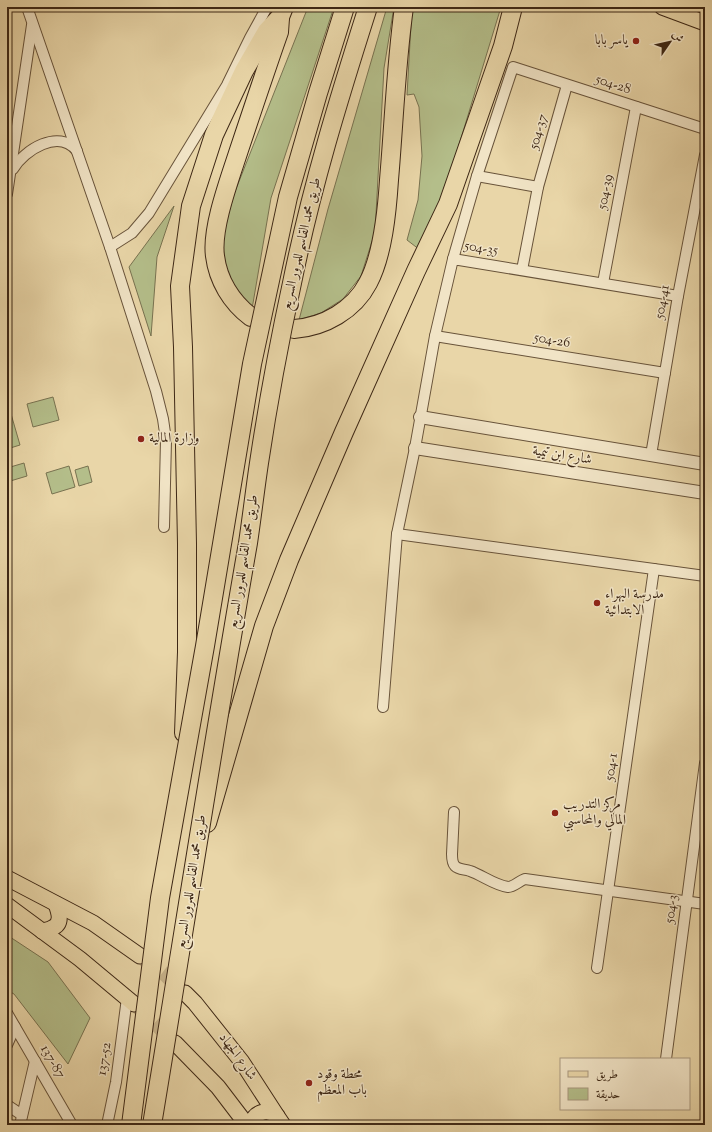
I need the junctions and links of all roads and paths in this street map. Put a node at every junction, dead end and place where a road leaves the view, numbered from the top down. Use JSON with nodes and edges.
{"nodes":[{"id":1,"x":27,"y":7,"type":"edge"},
{"id":2,"x":345,"y":7,"type":"edge"},
{"id":3,"x":368,"y":7,"type":"edge"},
{"id":4,"x":404,"y":7,"type":"edge"},
{"id":5,"x":513,"y":7,"type":"edge"},
{"id":6,"x":522,"y":7,"type":"edge"},
{"id":7,"x":662,"y":7,"type":"edge"},
{"id":8,"x":277,"y":10,"type":"edge"},
{"id":9,"x":32,"y":23,"type":"junction"},
{"id":10,"x":705,"y":23,"type":"edge"},
{"id":11,"x":503,"y":46,"type":"junction"},
{"id":12,"x":567,"y":85,"type":"junction"},
{"id":13,"x":636,"y":107,"type":"junction"},
{"id":14,"x":705,"y":129,"type":"edge"},
{"id":15,"x":77,"y":151,"type":"junction"},
{"id":16,"x":705,"y":155,"type":"edge"},
{"id":17,"x":11,"y":173,"type":"junction"},
{"id":18,"x":477,"y":176,"type":"junction"},
{"id":19,"x":538,"y":187,"type":"junction"},
{"id":20,"x":7,"y":194,"type":"edge"},
{"id":21,"x":110,"y":247,"type":"junction"},
{"id":22,"x":453,"y":258,"type":"junction"},
{"id":23,"x":522,"y":270,"type":"junction"},
{"id":24,"x":603,"y":283,"type":"junction"},
{"id":25,"x":678,"y":296,"type":"junction"},
{"id":26,"x":251,"y":316,"type":"dead end"},
{"id":27,"x":294,"y":329,"type":"dead end"},
{"id":28,"x":435,"y":336,"type":"junction"},
{"id":29,"x":664,"y":373,"type":"junction"},
{"id":30,"x":420,"y":417,"type":"junction"},
{"id":31,"x":415,"y":448,"type":"junction"},
{"id":32,"x":651,"y":455,"type":"junction"},
{"id":33,"x":705,"y":464,"type":"edge"},
{"id":34,"x":705,"y":493,"type":"edge"},
{"id":35,"x":164,"y":527,"type":"dead end"},
{"id":36,"x":397,"y":534,"type":"junction"},
{"id":37,"x":654,"y":569,"type":"junction"},
{"id":38,"x":705,"y":576,"type":"edge"},
{"id":39,"x":383,"y":706,"type":"dead end"},
{"id":40,"x":705,"y":763,"type":"edge"},
{"id":41,"x":183,"y":770,"type":"junction"},
{"id":42,"x":454,"y":812,"type":"dead end"},
{"id":43,"x":196,"y":860,"type":"junction"},
{"id":44,"x":7,"y":878,"type":"edge"},
{"id":45,"x":608,"y":891,"type":"junction"},
{"id":46,"x":687,"y":902,"type":"junction"},
{"id":47,"x":7,"y":904,"type":"edge"},
{"id":48,"x":56,"y":904,"type":"junction"},
{"id":49,"x":705,"y":904,"type":"edge"},
{"id":50,"x":42,"y":931,"type":"junction"},
{"id":51,"x":140,"y":956,"type":"tunnel mouth"},
{"id":52,"x":597,"y":968,"type":"dead end"},
{"id":53,"x":185,"y":993,"type":"tunnel mouth"},
{"id":54,"x":131,"y":1001,"type":"joint"},
{"id":55,"x":7,"y":1013,"type":"edge"},
{"id":56,"x":15,"y":1027,"type":"junction"},
{"id":57,"x":175,"y":1043,"type":"tunnel mouth"},
{"id":58,"x":7,"y":1045,"type":"edge"},
{"id":59,"x":666,"y":1058,"type":"edge"},
{"id":60,"x":35,"y":1061,"type":"junction"},
{"id":61,"x":7,"y":1105,"type":"edge"},
{"id":62,"x":21,"y":1120,"type":"edge"},
{"id":63,"x":280,"y":1121,"type":"edge"},
{"id":64,"x":72,"y":1125,"type":"edge"},
{"id":65,"x":107,"y":1125,"type":"edge"},
{"id":66,"x":130,"y":1125,"type":"edge"},
{"id":67,"x":152,"y":1125,"type":"edge"},
{"id":68,"x":247,"y":1125,"type":"edge"},
{"id":69,"x":251,"y":1125,"type":"edge"}],
"edges":[{"from":1,"to":9,"type":"street"},
{"from":2,"to":41,"type":"highway","name":"طريق محمد القاسم للمرور السريع","bridge":true},
{"from":3,"to":43,"type":"highway","name":"طريق محمد القاسم للمرور السريع","bridge":true},
{"from":4,"to":27,"type":"highway"},
{"from":5,"to":11,"type":"highway"},
{"from":6,"to":11,"type":"highway"},
{"from":7,"to":10,"type":"main road"},
{"from":8,"to":21,"type":"street"},
{"from":8,"to":26,"type":"highway"},
{"from":8,"to":41,"type":"highway","bridge":true},
{"from":9,"to":15,"type":"street"},
{"from":9,"to":17,"type":"street"},
{"from":11,"to":43,"type":"highway","bridge":true},
{"from":12,"to":13,"type":"street","name":"504-28"},
{"from":12,"to":18,"type":"street","name":"504-28"},
{"from":12,"to":19,"type":"street","name":"504-37"},
{"from":13,"to":14,"type":"street","name":"504-28"},
{"from":13,"to":24,"type":"street","name":"504-39"},
{"from":15,"to":17,"type":"street"},
{"from":15,"to":21,"type":"street"},
{"from":16,"to":25,"type":"street","name":"504-41"},
{"from":17,"to":20,"type":"street"},
{"from":18,"to":19,"type":"street"},
{"from":18,"to":22,"type":"street"},
{"from":19,"to":23,"type":"street","name":"504-37"},
{"from":21,"to":35,"type":"street"},
{"from":22,"to":23,"type":"street","name":"504-35"},
{"from":22,"to":28,"type":"street","name":"504-35"},
{"from":23,"to":24,"type":"street","name":"504-35"},
{"from":24,"to":25,"type":"street","name":"504-35"},
{"from":25,"to":29,"type":"street","name":"504-41"},
{"from":28,"to":29,"type":"street","name":"504-26"},
{"from":28,"to":30,"type":"street","name":"504-35"},
{"from":29,"to":32,"type":"street","name":"504-41"},
{"from":30,"to":31,"type":"street","name":"504-35"},
{"from":30,"to":32,"type":"street","name":"شارع ابن تيمية"},
{"from":31,"to":34,"type":"street","name":"شارع ابن تيمية"},
{"from":31,"to":36,"type":"street","name":"504-35"},
{"from":32,"to":33,"type":"street","name":"شارع ابن تيمية"},
{"from":36,"to":37,"type":"street"},
{"from":36,"to":39,"type":"street","name":"504-35"},
{"from":37,"to":38,"type":"street"},
{"from":37,"to":45,"type":"street","name":"504-1"},
{"from":40,"to":46,"type":"street","name":"504-3"},
{"from":41,"to":66,"type":"highway","name":"طريق محمد القاسم للمرور السريع","bridge":true},
{"from":42,"to":45,"type":"street"},
{"from":43,"to":67,"type":"highway","name":"طريق محمد القاسم للمرور السريع","bridge":true},
{"from":44,"to":48,"type":"main road"},
{"from":45,"to":46,"type":"street"},
{"from":45,"to":52,"type":"street","name":"504-1"},
{"from":46,"to":49,"type":"street"},
{"from":46,"to":59,"type":"street","name":"504-3"},
{"from":47,"to":50,"type":"main road"},
{"from":48,"to":50,"type":"main road"},
{"from":48,"to":51,"type":"main road"},
{"from":50,"to":54,"type":"main road"},
{"from":53,"to":63,"type":"main road","name":"شارع الجهاد"},
{"from":54,"to":65,"type":"street","name":"137-52"},
{"from":55,"to":56,"type":"street","name":"137-87"},
{"from":56,"to":58,"type":"street"},
{"from":56,"to":60,"type":"street","name":"137-87"},
{"from":57,"to":68,"type":"main road"},
{"from":60,"to":62,"type":"street"},
{"from":60,"to":64,"type":"street","name":"137-87"},
{"from":61,"to":62,"type":"street"},
{"from":63,"to":69,"type":"main road"}]}
